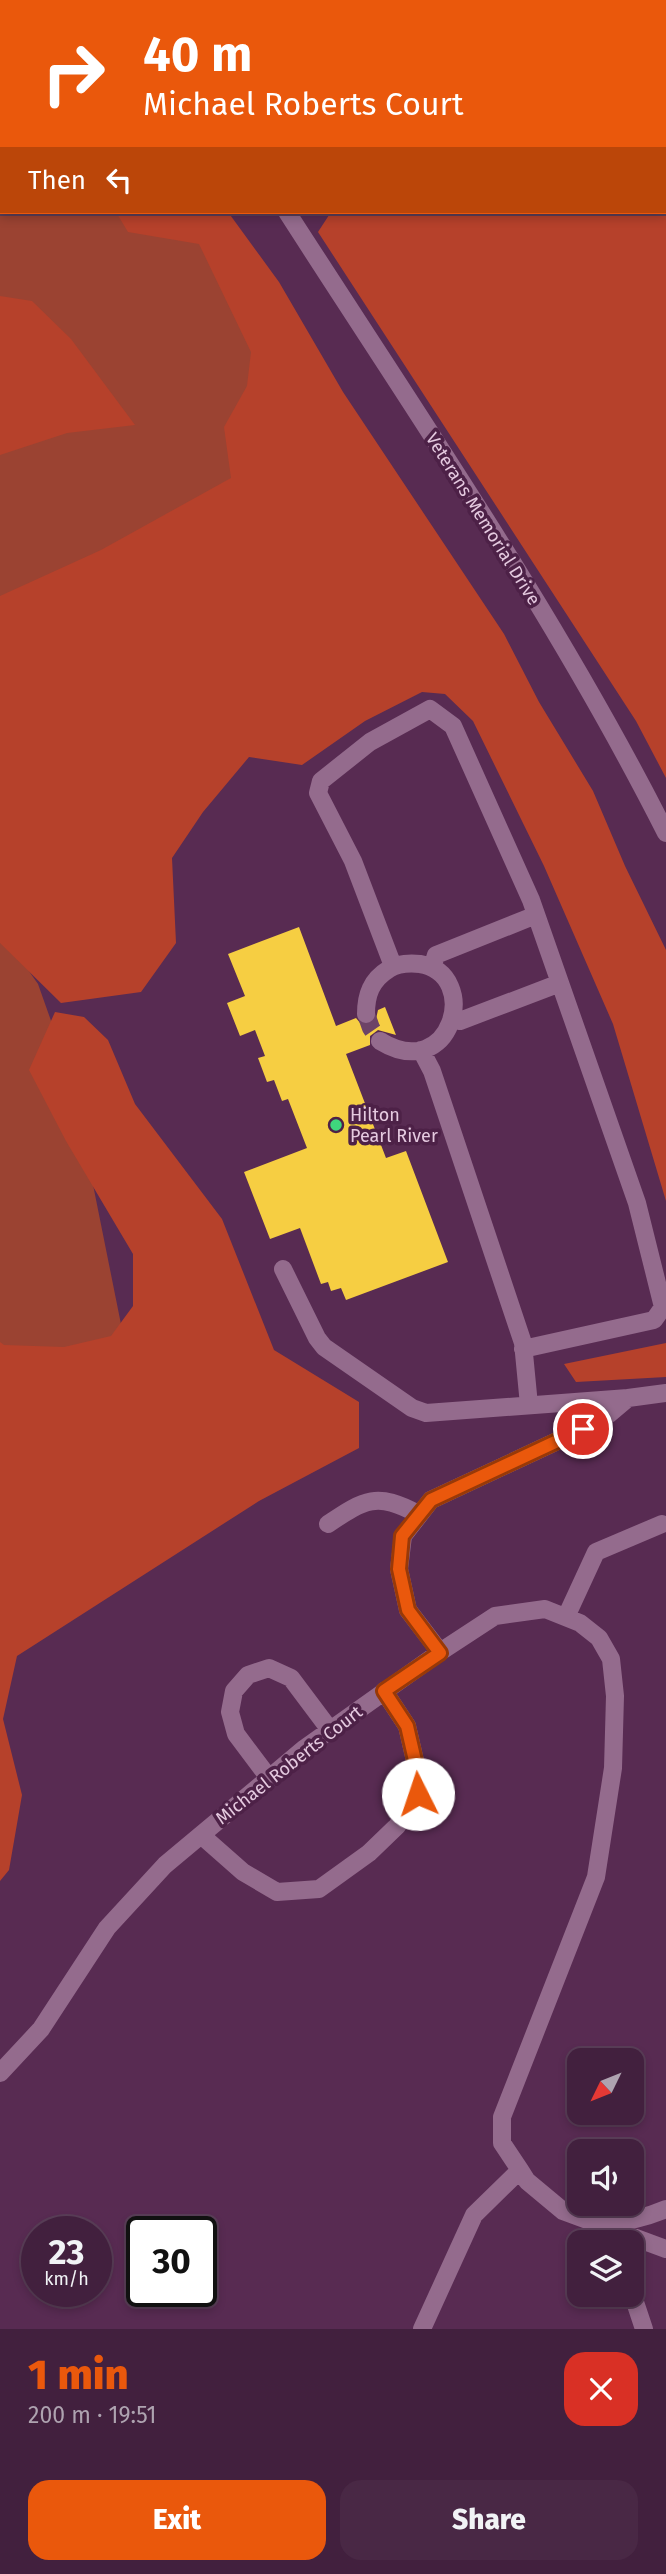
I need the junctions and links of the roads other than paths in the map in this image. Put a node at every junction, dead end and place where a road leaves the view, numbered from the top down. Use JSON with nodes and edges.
{"nodes":[{"id":1,"x":288,"y":214,"type":"edge"},
{"id":2,"x":666,"y":833,"type":"edge"},
{"id":3,"x":536,"y":915,"type":"junction"},
{"id":4,"x":393,"y":966,"type":"junction"},
{"id":5,"x":432,"y":968,"type":"junction"},
{"id":6,"x":560,"y":984,"type":"junction"},
{"id":7,"x":366,"y":1014,"type":"tunnel mouth"},
{"id":8,"x":453,"y":1019,"type":"junction"},
{"id":9,"x":380,"y":1041,"type":"dead end"},
{"id":10,"x":421,"y":1050,"type":"junction"},
{"id":11,"x":283,"y":1269,"type":"dead end"},
{"id":12,"x":523,"y":1349,"type":"junction"},
{"id":13,"x":666,"y":1393,"type":"edge"},
{"id":14,"x":628,"y":1398,"type":"junction"},
{"id":15,"x":529,"y":1405,"type":"junction"},
{"id":16,"x":418,"y":1514,"type":"junction"},
{"id":17,"x":328,"y":1524,"type":"dead end"},
{"id":18,"x":662,"y":1524,"type":"dead end"},
{"id":19,"x":566,"y":1617,"type":"junction"},
{"id":20,"x":440,"y":1653,"type":"junction"},
{"id":21,"x":384,"y":1691,"type":"junction"},
{"id":22,"x":330,"y":1730,"type":"junction"},
{"id":23,"x":269,"y":1778,"type":"junction"},
{"id":24,"x":201,"y":1835,"type":"junction"},
{"id":25,"x":0,"y":2073,"type":"edge"},
{"id":26,"x":520,"y":2170,"type":"junction"},
{"id":27,"x":666,"y":2209,"type":"edge"},
{"id":28,"x":598,"y":2225,"type":"junction"},
{"id":29,"x":601,"y":2230,"type":"edge"},
{"id":30,"x":666,"y":2249,"type":"edge"},
{"id":31,"x":637,"y":2307,"type":"edge"},
{"id":32,"x":422,"y":2329,"type":"edge"},
{"id":33,"x":644,"y":2329,"type":"edge"}],
"edges":[{"from":1,"to":2,"type":"street","name":"Veterans Memorial Drive"},
{"from":3,"to":4,"type":"street"},
{"from":3,"to":5,"type":"street"},
{"from":3,"to":6,"type":"street"},
{"from":4,"to":5,"type":"street"},
{"from":4,"to":7,"type":"street"},
{"from":5,"to":8,"type":"street"},
{"from":6,"to":8,"type":"street"},
{"from":6,"to":12,"type":"street"},
{"from":8,"to":10,"type":"street"},
{"from":9,"to":10,"type":"street"},
{"from":10,"to":12,"type":"street"},
{"from":11,"to":15,"type":"street"},
{"from":12,"to":15,"type":"street"},
{"from":13,"to":14,"type":"street"},
{"from":14,"to":15,"type":"street"},
{"from":14,"to":16,"type":"street"},
{"from":16,"to":17,"type":"street"},
{"from":16,"to":20,"type":"street"},
{"from":18,"to":19,"type":"street"},
{"from":19,"to":20,"type":"street","name":"Michael Roberts Court"},
{"from":19,"to":26,"type":"street","name":"Michael Roberts Court"},
{"from":20,"to":21,"type":"street","name":"Michael Roberts Court"},
{"from":21,"to":22,"type":"street","name":"Michael Roberts Court"},
{"from":21,"to":24,"type":"street"},
{"from":22,"to":23,"type":"street","name":"Michael Roberts Court"},
{"from":22,"to":23,"type":"street"},
{"from":23,"to":24,"type":"street","name":"Michael Roberts Court"},
{"from":24,"to":25,"type":"street","name":"Michael Roberts Court"},
{"from":26,"to":28,"type":"street","name":"Michael Roberts Court"},
{"from":26,"to":32,"type":"street"},
{"from":27,"to":28,"type":"street"},
{"from":28,"to":29,"type":"street"},
{"from":28,"to":30,"type":"street","name":"Michael Roberts Court"},
{"from":31,"to":33,"type":"street"}]}
